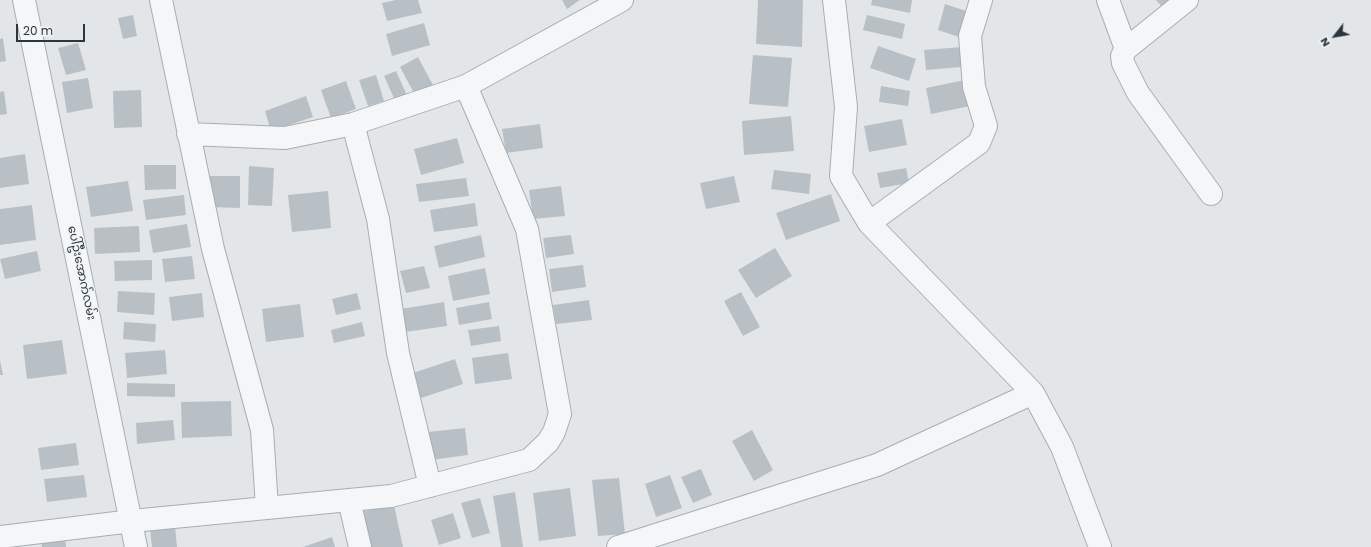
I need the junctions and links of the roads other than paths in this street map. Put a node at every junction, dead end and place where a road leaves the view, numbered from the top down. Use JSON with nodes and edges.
{"nodes":[{"id":1,"x":24,"y":0,"type":"edge"},
{"id":2,"x":161,"y":0,"type":"edge"},
{"id":3,"x":622,"y":0,"type":"edge"},
{"id":4,"x":834,"y":0,"type":"edge"},
{"id":5,"x":980,"y":0,"type":"edge"},
{"id":6,"x":1108,"y":0,"type":"edge"},
{"id":7,"x":1187,"y":0,"type":"edge"},
{"id":8,"x":1126,"y":49,"type":"junction"},
{"id":9,"x":466,"y":86,"type":"junction"},
{"id":10,"x":353,"y":124,"type":"junction"},
{"id":11,"x":188,"y":134,"type":"junction"},
{"id":12,"x":1212,"y":194,"type":"dead end"},
{"id":13,"x":869,"y":223,"type":"junction"},
{"id":14,"x":1033,"y":393,"type":"junction"},
{"id":15,"x":430,"y":486,"type":"junction"},
{"id":16,"x":349,"y":500,"type":"junction"},
{"id":17,"x":267,"y":508,"type":"junction"},
{"id":18,"x":132,"y":521,"type":"junction"},
{"id":19,"x":0,"y":537,"type":"edge"},
{"id":20,"x":136,"y":547,"type":"edge"},
{"id":21,"x":360,"y":547,"type":"edge"},
{"id":22,"x":618,"y":547,"type":"edge"},
{"id":23,"x":1100,"y":547,"type":"edge"}],
"edges":[{"from":1,"to":18,"type":"street","name":"ပေါ်ဦးအောက်လမ်း"},
{"from":2,"to":11,"type":"street"},
{"from":3,"to":9,"type":"street"},
{"from":4,"to":13,"type":"street"},
{"from":5,"to":13,"type":"street"},
{"from":6,"to":8,"type":"street"},
{"from":7,"to":8,"type":"street"},
{"from":8,"to":12,"type":"street"},
{"from":9,"to":10,"type":"street"},
{"from":9,"to":15,"type":"street"},
{"from":10,"to":11,"type":"street"},
{"from":10,"to":15,"type":"street"},
{"from":11,"to":17,"type":"street"},
{"from":13,"to":14,"type":"street"},
{"from":14,"to":22,"type":"street"},
{"from":14,"to":23,"type":"street"},
{"from":15,"to":16,"type":"street"},
{"from":16,"to":17,"type":"street"},
{"from":16,"to":21,"type":"street"},
{"from":17,"to":18,"type":"street"},
{"from":18,"to":19,"type":"street"},
{"from":18,"to":20,"type":"street","name":"ပေါ်ဦးအောက်လမ်း"}]}
